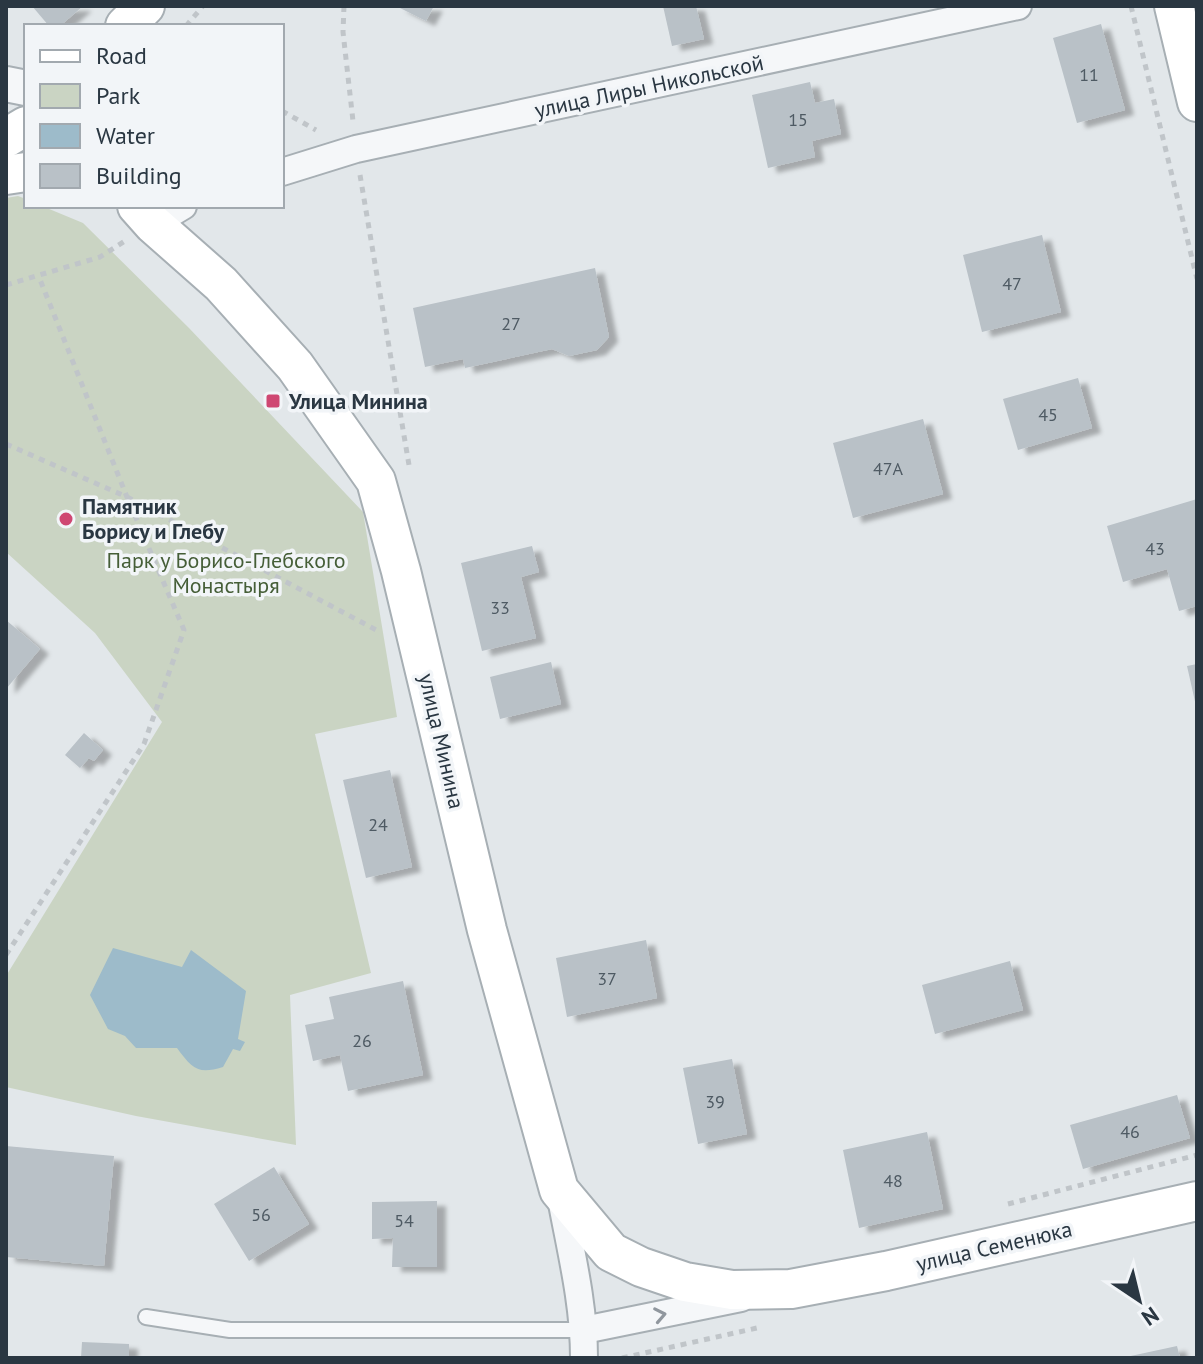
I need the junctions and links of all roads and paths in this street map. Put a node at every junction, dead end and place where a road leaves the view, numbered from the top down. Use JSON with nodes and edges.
{"nodes":[{"id":1,"x":145,"y":6,"type":"edge"},
{"id":2,"x":203,"y":6,"type":"edge"},
{"id":3,"x":344,"y":6,"type":"edge"},
{"id":4,"x":1018,"y":6,"type":"edge"},
{"id":5,"x":1131,"y":6,"type":"edge"},
{"id":6,"x":1174,"y":6,"type":"edge"},
{"id":7,"x":127,"y":24,"type":"edge"},
{"id":8,"x":188,"y":24,"type":"edge"},
{"id":9,"x":1197,"y":102,"type":"edge"},
{"id":10,"x":24,"y":127,"type":"edge"},
{"id":11,"x":6,"y":138,"type":"edge"},
{"id":12,"x":356,"y":149,"type":"junction"},
{"id":13,"x":284,"y":171,"type":"edge"},
{"id":14,"x":158,"y":212,"type":"edge"},
{"id":15,"x":39,"y":277,"type":"junction"},
{"id":16,"x":1197,"y":279,"type":"edge"},
{"id":17,"x":6,"y":285,"type":"edge"},
{"id":18,"x":6,"y":444,"type":"edge"},
{"id":19,"x":411,"y":476,"type":"dead end"},
{"id":20,"x":127,"y":497,"type":"junction"},
{"id":21,"x":385,"y":635,"type":"dead end"},
{"id":22,"x":6,"y":955,"type":"edge"},
{"id":23,"x":1197,"y":1155,"type":"edge"},
{"id":24,"x":559,"y":1190,"type":"junction"},
{"id":25,"x":1197,"y":1201,"type":"edge"},
{"id":26,"x":1005,"y":1205,"type":"dead end"},
{"id":27,"x":791,"y":1289,"type":"junction"},
{"id":28,"x":146,"y":1317,"type":"dead end"},
{"id":29,"x":584,"y":1330,"type":"junction"},
{"id":30,"x":584,"y":1358,"type":"edge"}],
"edges":[{"from":1,"to":7,"type":"main road"},
{"from":2,"to":8,"type":"path"},
{"from":3,"to":12,"type":"path"},
{"from":4,"to":12,"type":"street","name":"улица Лиры Никольской"},
{"from":5,"to":16,"type":"path"},
{"from":6,"to":9,"type":"main road"},
{"from":10,"to":11,"type":"main road"},
{"from":12,"to":13,"type":"street","name":"улица Лиры Никольской"},
{"from":12,"to":19,"type":"path"},
{"from":14,"to":15,"type":"path"},
{"from":14,"to":24,"type":"main road","name":"улица Минина"},
{"from":15,"to":17,"type":"path"},
{"from":15,"to":20,"type":"path"},
{"from":18,"to":20,"type":"path"},
{"from":20,"to":21,"type":"path"},
{"from":20,"to":22,"type":"path"},
{"from":23,"to":26,"type":"path"},
{"from":24,"to":27,"type":"main road","name":"улица Семенюка"},
{"from":24,"to":29,"type":"street","name":"улица Минина"},
{"from":25,"to":27,"type":"main road","name":"улица Семенюка"},
{"from":29,"to":27,"type":"street","name":"улица Семенюка","one_way":true},
{"from":28,"to":29,"type":"lane"},
{"from":29,"to":30,"type":"street","name":"улица Минина"}]}
